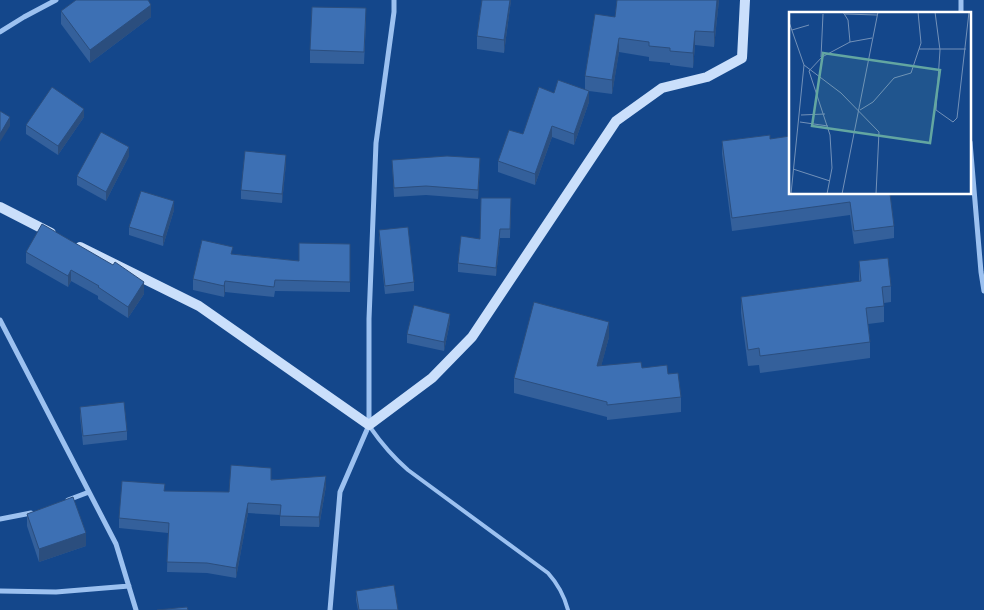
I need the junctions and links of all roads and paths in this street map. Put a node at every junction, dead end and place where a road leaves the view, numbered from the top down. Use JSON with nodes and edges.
{"nodes":[{"id":1,"x":56,"y":0,"type":"edge"},
{"id":2,"x":394,"y":0,"type":"edge"},
{"id":3,"x":745,"y":0,"type":"edge"},
{"id":4,"x":0,"y":32,"type":"edge"},
{"id":5,"x":972,"y":166,"type":"edge"},
{"id":6,"x":0,"y":207,"type":"edge"},
{"id":7,"x":984,"y":291,"type":"edge"},
{"id":8,"x":0,"y":320,"type":"edge"},
{"id":9,"x":369,"y":425,"type":"junction"},
{"id":10,"x":89,"y":492,"type":"junction"},
{"id":11,"x":63,"y":501,"type":"edge"},
{"id":12,"x":38,"y":511,"type":"edge"},
{"id":13,"x":0,"y":519,"type":"edge"},
{"id":14,"x":129,"y":586,"type":"junction"},
{"id":15,"x":0,"y":592,"type":"edge"},
{"id":16,"x":136,"y":610,"type":"edge"},
{"id":17,"x":330,"y":610,"type":"edge"},
{"id":18,"x":568,"y":610,"type":"edge"}],
"edges":[{"from":1,"to":4,"type":"street"},
{"from":2,"to":9,"type":"street"},
{"from":3,"to":9,"type":"street"},
{"from":5,"to":7,"type":"street"},
{"from":6,"to":9,"type":"street"},
{"from":8,"to":10,"type":"street"},
{"from":9,"to":17,"type":"street"},
{"from":9,"to":18,"type":"lane"},
{"from":10,"to":11,"type":"street"},
{"from":10,"to":14,"type":"street"},
{"from":12,"to":13,"type":"street"},
{"from":14,"to":15,"type":"street"},
{"from":14,"to":16,"type":"street"}]}
